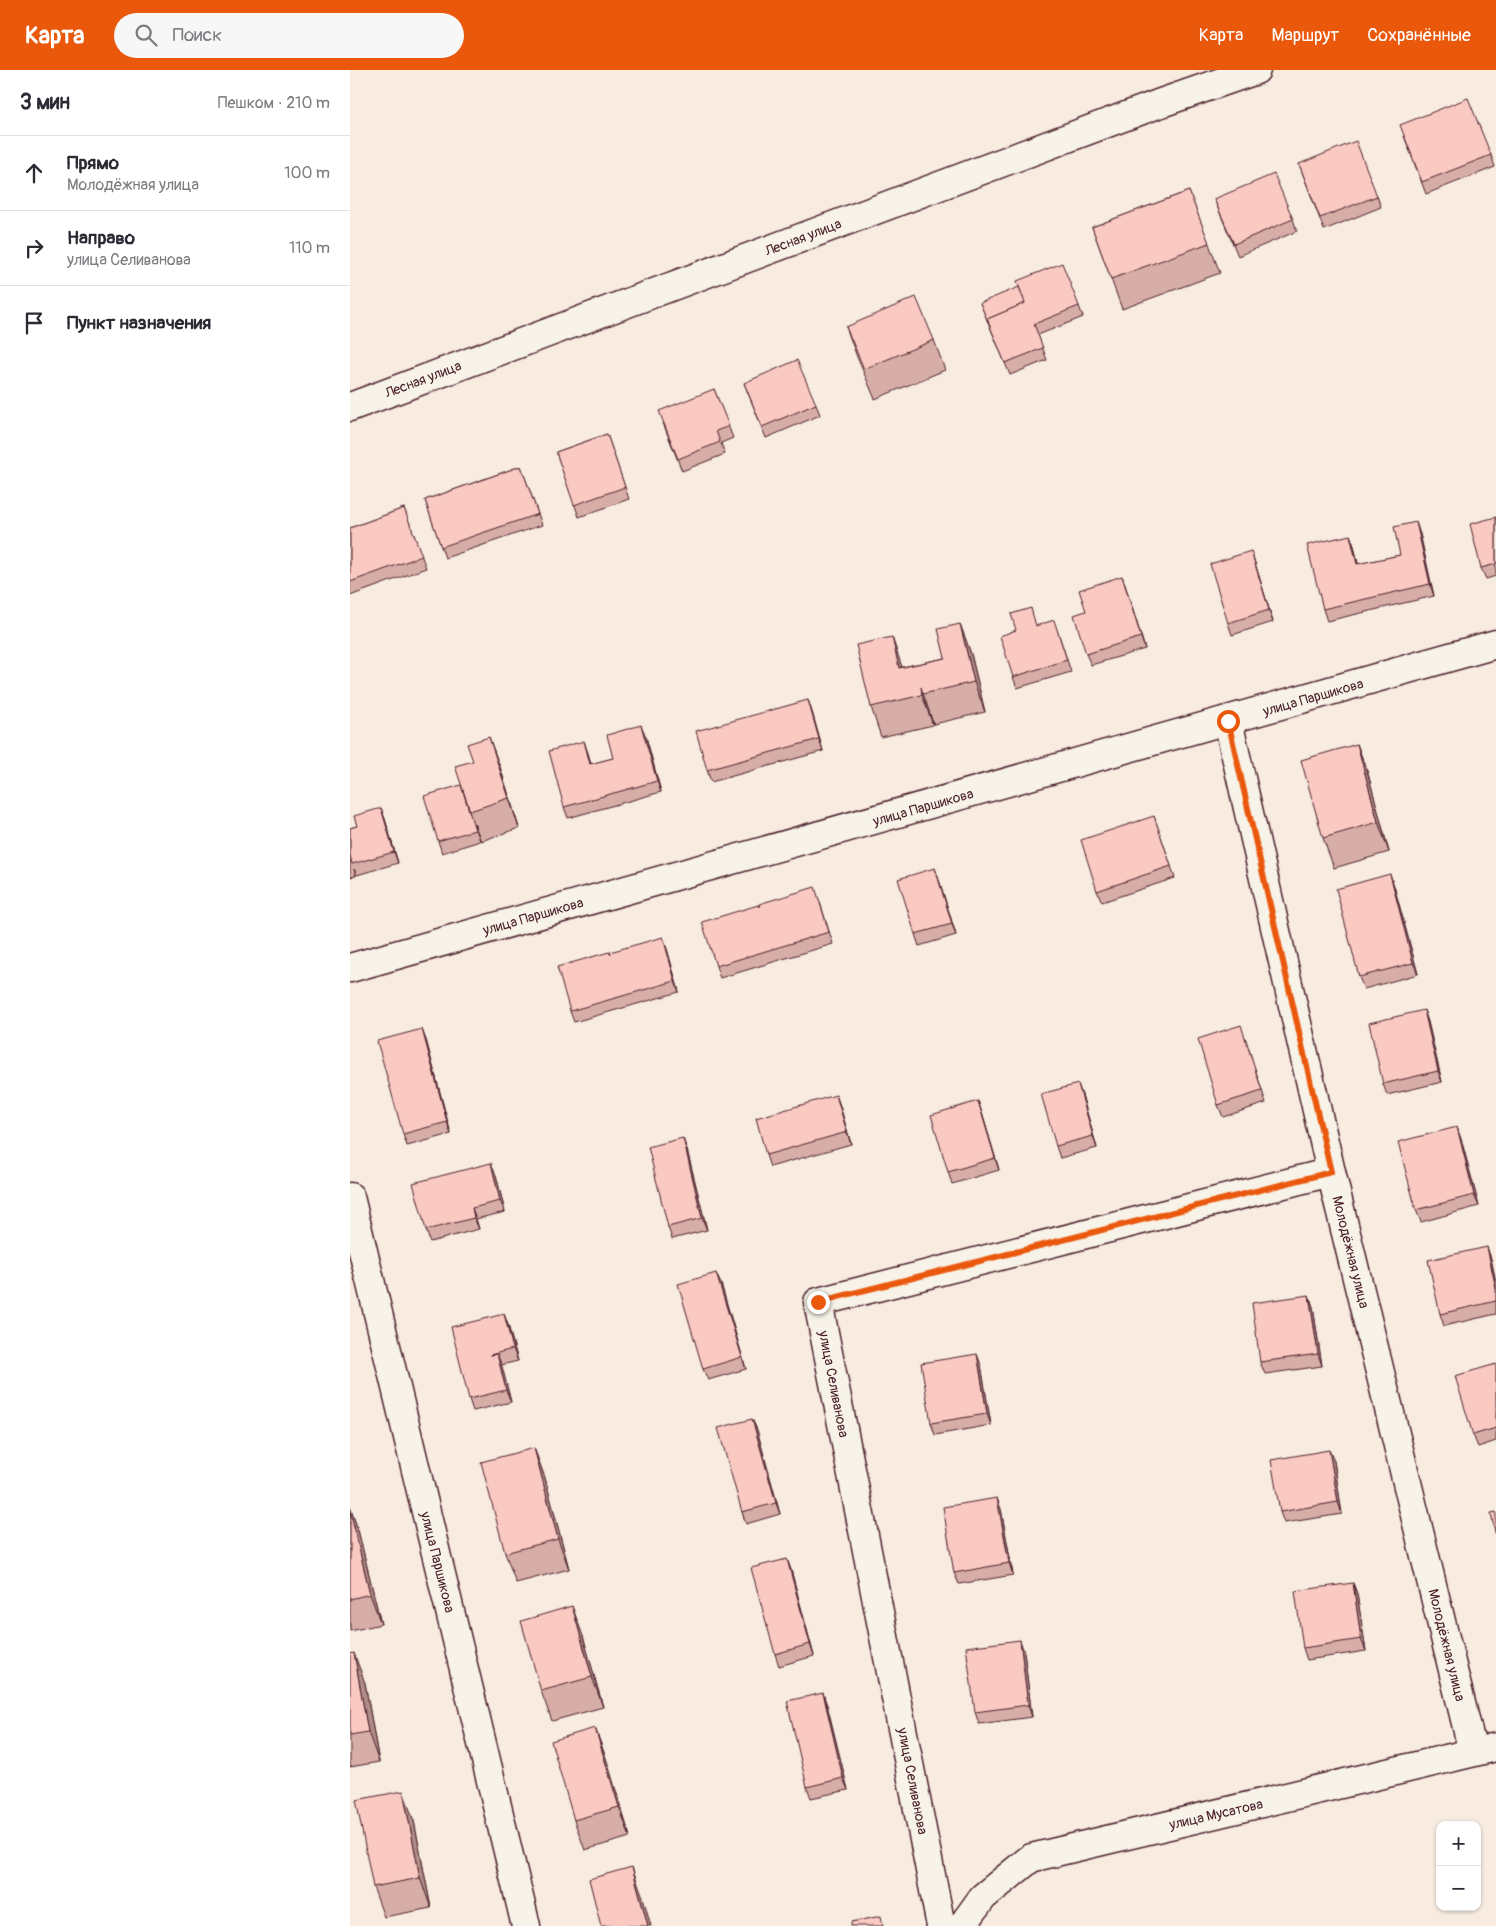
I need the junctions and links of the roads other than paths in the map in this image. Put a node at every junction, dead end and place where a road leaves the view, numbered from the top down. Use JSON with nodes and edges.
{"nodes":[{"id":1,"x":1256,"y":70,"type":"edge"},
{"id":2,"x":350,"y":407,"type":"edge"},
{"id":3,"x":1496,"y":644,"type":"edge"},
{"id":4,"x":1228,"y":721,"type":"junction"},
{"id":5,"x":350,"y":968,"type":"edge"},
{"id":6,"x":1331,"y":1172,"type":"junction"},
{"id":7,"x":350,"y":1198,"type":"edge"},
{"id":8,"x":1485,"y":1750,"type":"edge"},
{"id":9,"x":526,"y":1926,"type":"edge"},
{"id":10,"x":941,"y":1926,"type":"edge"},
{"id":11,"x":962,"y":1926,"type":"edge"}],
"edges":[{"from":1,"to":2,"type":"street","name":"Лесная улица"},
{"from":3,"to":4,"type":"street","name":"улица Паршикова"},
{"from":4,"to":5,"type":"street","name":"улица Паршикова"},
{"from":4,"to":6,"type":"street","name":"Молодёжная улица"},
{"from":6,"to":8,"type":"street","name":"Молодёжная улица"},
{"from":6,"to":10,"type":"street","name":"улица Селиванова"},
{"from":7,"to":9,"type":"street","name":"улица Паршикова"},
{"from":8,"to":11,"type":"street","name":"улица Мусатова"}]}
